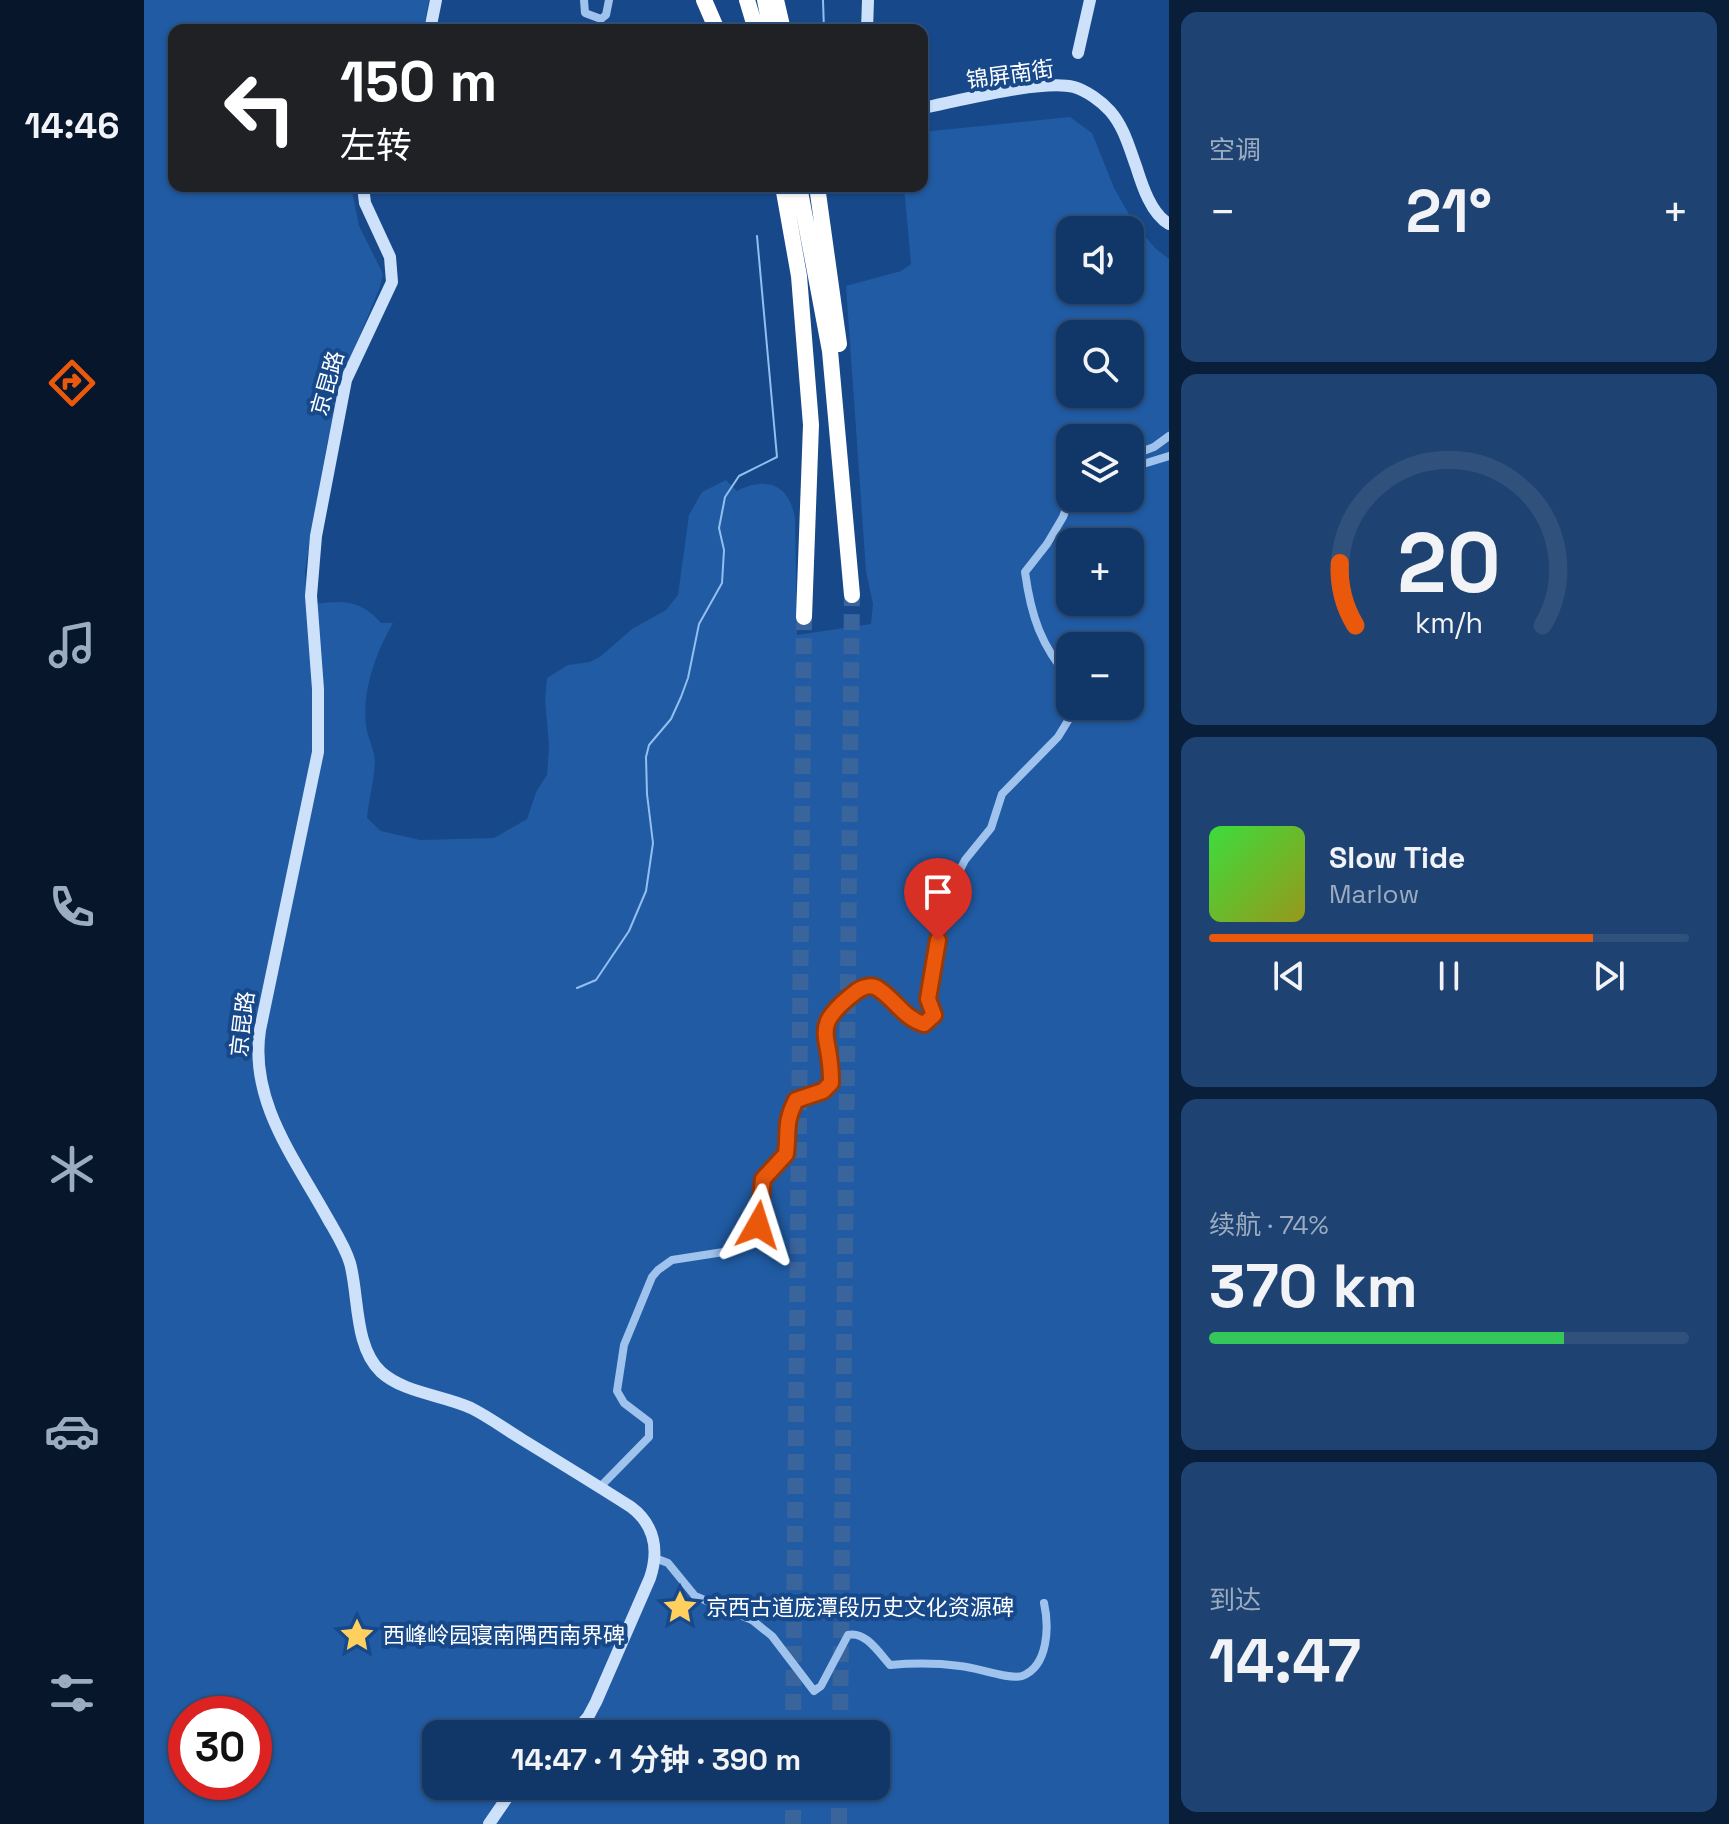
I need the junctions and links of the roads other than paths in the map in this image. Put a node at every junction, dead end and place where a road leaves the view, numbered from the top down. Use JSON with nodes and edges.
{"nodes":[{"id":1,"x":436,"y":0,"type":"edge"},
{"id":2,"x":584,"y":0,"type":"edge"},
{"id":3,"x":609,"y":0,"type":"edge"},
{"id":4,"x":704,"y":0,"type":"edge"},
{"id":5,"x":736,"y":0,"type":"edge"},
{"id":6,"x":747,"y":0,"type":"edge"},
{"id":7,"x":765,"y":0,"type":"edge"},
{"id":8,"x":776,"y":0,"type":"edge"},
{"id":9,"x":868,"y":0,"type":"edge"},
{"id":10,"x":1090,"y":0,"type":"edge"},
{"id":11,"x":431,"y":24,"type":"edge"},
{"id":12,"x":714,"y":24,"type":"edge"},
{"id":13,"x":743,"y":24,"type":"edge"},
{"id":14,"x":754,"y":24,"type":"edge"},
{"id":15,"x":770,"y":24,"type":"edge"},
{"id":16,"x":782,"y":24,"type":"edge"},
{"id":17,"x":867,"y":24,"type":"edge"},
{"id":18,"x":1078,"y":53,"type":"dead end"},
{"id":19,"x":928,"y":107,"type":"edge"},
{"id":20,"x":364,"y":192,"type":"edge"},
{"id":21,"x":777,"y":192,"type":"edge"},
{"id":22,"x":784,"y":192,"type":"edge"},
{"id":23,"x":800,"y":192,"type":"edge"},
{"id":24,"x":818,"y":192,"type":"edge"},
{"id":25,"x":1169,"y":224,"type":"edge"},
{"id":26,"x":799,"y":276,"type":"junction"},
{"id":27,"x":1169,"y":436,"type":"edge"},
{"id":28,"x":1144,"y":451,"type":"edge"},
{"id":29,"x":1169,"y":456,"type":"edge"},
{"id":30,"x":1144,"y":464,"type":"edge"},
{"id":31,"x":1065,"y":512,"type":"edge"},
{"id":32,"x":845,"y":513,"type":"junction"},
{"id":33,"x":852,"y":595,"type":"tunnel mouth"},
{"id":34,"x":804,"y":617,"type":"tunnel mouth"},
{"id":35,"x":1056,"y":663,"type":"edge"},
{"id":36,"x":1068,"y":720,"type":"edge"},
{"id":37,"x":600,"y":1487,"type":"junction"},
{"id":38,"x":655,"y":1558,"type":"junction"},
{"id":39,"x":1044,"y":1603,"type":"dead end"},
{"id":40,"x":585,"y":1720,"type":"edge"},
{"id":41,"x":505,"y":1800,"type":"edge"},
{"id":42,"x":489,"y":1824,"type":"edge"}],
"edges":[{"from":1,"to":11,"type":"main road"},
{"from":2,"to":3,"type":"street"},
{"from":4,"to":12,"type":"highway"},
{"from":5,"to":13,"type":"highway"},
{"from":6,"to":14,"type":"highway"},
{"from":7,"to":15,"type":"highway"},
{"from":8,"to":16,"type":"highway"},
{"from":9,"to":17,"type":"main road"},
{"from":10,"to":18,"type":"main road"},
{"from":19,"to":25,"type":"main road","name":"锦屏南街"},
{"from":20,"to":37,"type":"main road","name":"京昆路"},
{"from":21,"to":26,"type":"highway"},
{"from":22,"to":26,"type":"highway"},
{"from":23,"to":32,"type":"highway"},
{"from":24,"to":32,"type":"highway"},
{"from":26,"to":34,"type":"highway"},
{"from":27,"to":28,"type":"street"},
{"from":29,"to":30,"type":"street"},
{"from":31,"to":35,"type":"street"},
{"from":32,"to":33,"type":"highway"},
{"from":36,"to":37,"type":"street"},
{"from":37,"to":38,"type":"main road","name":"京昆路"},
{"from":38,"to":39,"type":"street"},
{"from":38,"to":40,"type":"main road"},
{"from":41,"to":42,"type":"main road"}]}
